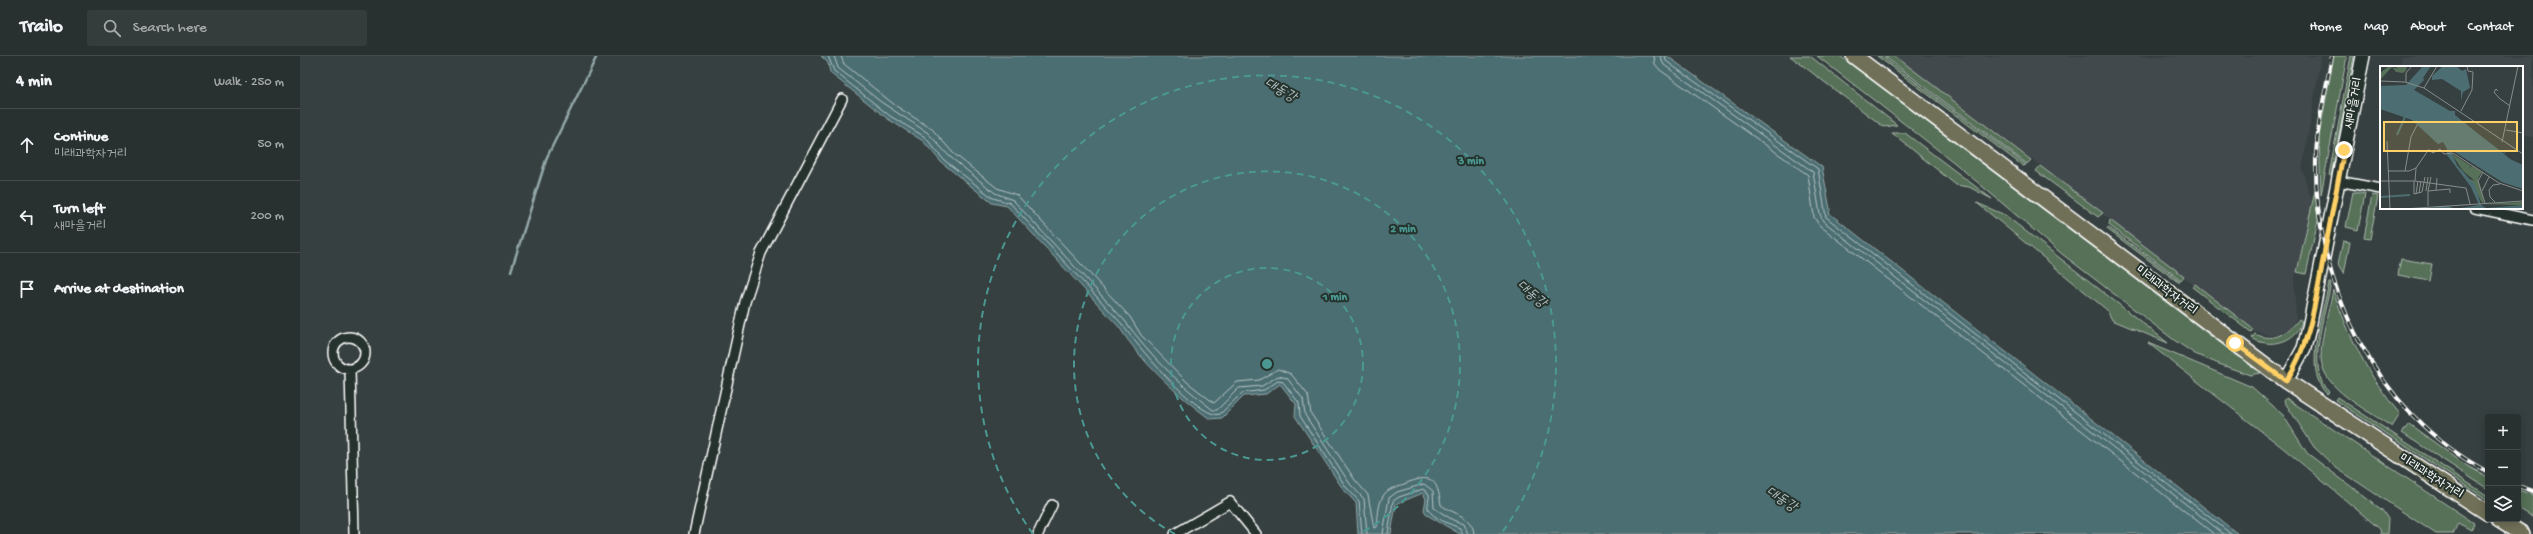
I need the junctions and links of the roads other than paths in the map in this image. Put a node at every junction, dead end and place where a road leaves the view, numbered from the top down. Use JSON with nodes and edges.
{"nodes":[{"id":1,"x":1854,"y":56,"type":"edge"},
{"id":2,"x":2363,"y":56,"type":"edge"},
{"id":3,"x":842,"y":98,"type":"dead end"},
{"id":4,"x":2338,"y":181,"type":"junction"},
{"id":5,"x":2380,"y":189,"type":"edge"},
{"id":6,"x":2480,"y":209,"type":"edge"},
{"id":7,"x":2533,"y":220,"type":"edge"},
{"id":8,"x":350,"y":369,"type":"dead end"},
{"id":9,"x":2286,"y":381,"type":"junction"},
{"id":10,"x":1052,"y":505,"type":"dead end"},
{"id":11,"x":2485,"y":511,"type":"edge"},
{"id":12,"x":2503,"y":522,"type":"edge"},
{"id":13,"x":1040,"y":531,"type":"edge"},
{"id":14,"x":354,"y":534,"type":"edge"},
{"id":15,"x":694,"y":534,"type":"edge"},
{"id":16,"x":1050,"y":534,"type":"edge"},
{"id":17,"x":1175,"y":534,"type":"edge"},
{"id":18,"x":1256,"y":534,"type":"edge"},
{"id":19,"x":2522,"y":534,"type":"edge"}],
"edges":[{"from":1,"to":9,"type":"main road","name":"미래과학자거리"},
{"from":2,"to":4,"type":"main road","name":"새마을거리"},
{"from":3,"to":15,"type":"street"},
{"from":4,"to":5,"type":"street"},
{"from":4,"to":9,"type":"main road","name":"새마을거리"},
{"from":6,"to":7,"type":"street"},
{"from":8,"to":14,"type":"street"},
{"from":9,"to":11,"type":"main road","name":"미래과학자거리"},
{"from":10,"to":13,"type":"street"},
{"from":12,"to":19,"type":"main road"},
{"from":13,"to":16,"type":"street"},
{"from":17,"to":18,"type":"street"}]}
